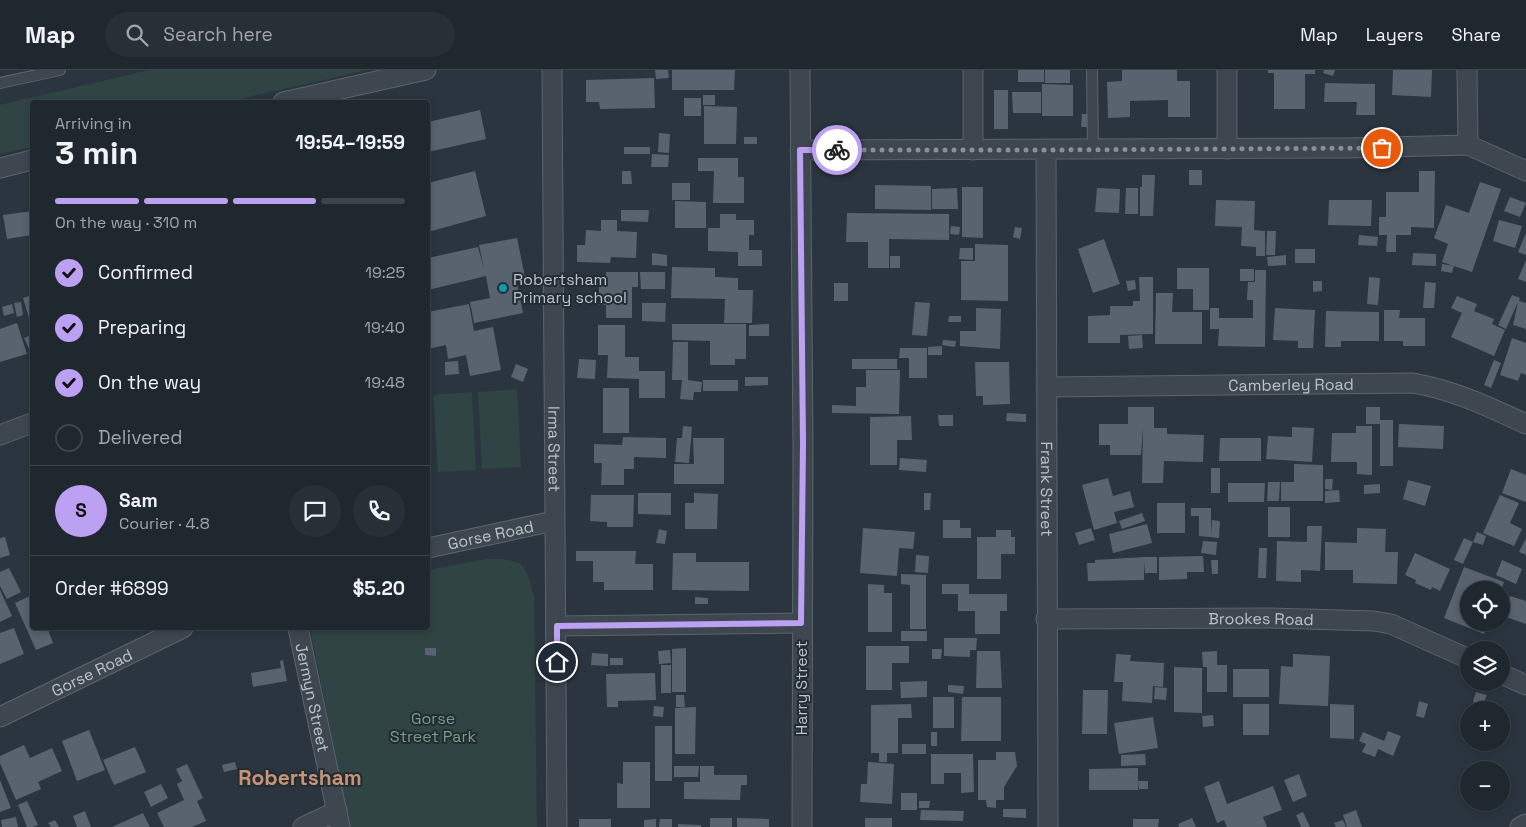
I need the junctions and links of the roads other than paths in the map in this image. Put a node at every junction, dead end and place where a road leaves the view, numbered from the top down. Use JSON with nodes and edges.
{"nodes":[{"id":1,"x":60,"y":70,"type":"edge"},
{"id":2,"x":426,"y":70,"type":"edge"},
{"id":3,"x":552,"y":70,"type":"edge"},
{"id":4,"x":800,"y":70,"type":"edge"},
{"id":5,"x":973,"y":70,"type":"edge"},
{"id":6,"x":1092,"y":70,"type":"edge"},
{"id":7,"x":1227,"y":70,"type":"edge"},
{"id":8,"x":1467,"y":70,"type":"edge"},
{"id":9,"x":0,"y":83,"type":"edge"},
{"id":10,"x":292,"y":100,"type":"edge"},
{"id":11,"x":1468,"y":145,"type":"junction"},
{"id":12,"x":1227,"y":149,"type":"junction"},
{"id":13,"x":800,"y":150,"type":"junction"},
{"id":14,"x":972,"y":150,"type":"junction"},
{"id":15,"x":1046,"y":150,"type":"junction"},
{"id":16,"x":1093,"y":150,"type":"junction"},
{"id":17,"x":30,"y":160,"type":"edge"},
{"id":18,"x":0,"y":168,"type":"edge"},
{"id":19,"x":1526,"y":170,"type":"edge"},
{"id":20,"x":1047,"y":387,"type":"junction"},
{"id":21,"x":30,"y":424,"type":"edge"},
{"id":22,"x":1526,"y":424,"type":"edge"},
{"id":23,"x":0,"y":435,"type":"edge"},
{"id":24,"x":554,"y":521,"type":"junction"},
{"id":25,"x":430,"y":548,"type":"edge"},
{"id":26,"x":1046,"y":619,"type":"junction"},
{"id":27,"x":801,"y":623,"type":"junction"},
{"id":28,"x":557,"y":626,"type":"junction"},
{"id":29,"x":180,"y":630,"type":"edge"},
{"id":30,"x":298,"y":630,"type":"edge"},
{"id":31,"x":1460,"y":655,"type":"edge"},
{"id":32,"x":1510,"y":678,"type":"edge"},
{"id":33,"x":1526,"y":685,"type":"edge"},
{"id":34,"x":0,"y":717,"type":"edge"},
{"id":35,"x":338,"y":819,"type":"edge"},
{"id":36,"x":1526,"y":824,"type":"edge"},
{"id":37,"x":303,"y":827,"type":"edge"},
{"id":38,"x":557,"y":827,"type":"edge"},
{"id":39,"x":802,"y":827,"type":"edge"},
{"id":40,"x":1048,"y":827,"type":"edge"},
{"id":41,"x":1520,"y":827,"type":"edge"}],
"edges":[{"from":1,"to":9,"type":"lane"},
{"from":2,"to":10,"type":"street"},
{"from":3,"to":24,"type":"street","name":"Irma Street"},
{"from":4,"to":13,"type":"street","name":"Harry Street"},
{"from":5,"to":14,"type":"street"},
{"from":6,"to":16,"type":"lane"},
{"from":7,"to":12,"type":"street"},
{"from":8,"to":11,"type":"street"},
{"from":11,"to":12,"type":"street"},
{"from":11,"to":19,"type":"street"},
{"from":12,"to":16,"type":"street"},
{"from":13,"to":14,"type":"street"},
{"from":13,"to":27,"type":"street","name":"Harry Street"},
{"from":14,"to":15,"type":"street"},
{"from":15,"to":16,"type":"street"},
{"from":15,"to":20,"type":"street","name":"Frank Street"},
{"from":17,"to":18,"type":"street"},
{"from":20,"to":22,"type":"street","name":"Camberley Road"},
{"from":20,"to":26,"type":"street","name":"Frank Street"},
{"from":21,"to":23,"type":"street"},
{"from":24,"to":25,"type":"street","name":"Gorse Road"},
{"from":24,"to":28,"type":"street","name":"Irma Street"},
{"from":26,"to":31,"type":"street","name":"Brookes Road"},
{"from":26,"to":40,"type":"street","name":"Frank Street"},
{"from":27,"to":28,"type":"street"},
{"from":27,"to":39,"type":"street","name":"Harry Street"},
{"from":28,"to":38,"type":"street","name":"Irma Street"},
{"from":29,"to":34,"type":"street","name":"Gorse Road"},
{"from":30,"to":35,"type":"street","name":"Jermyn Street"},
{"from":32,"to":33,"type":"street"},
{"from":35,"to":37,"type":"street"},
{"from":36,"to":41,"type":"street"}]}
